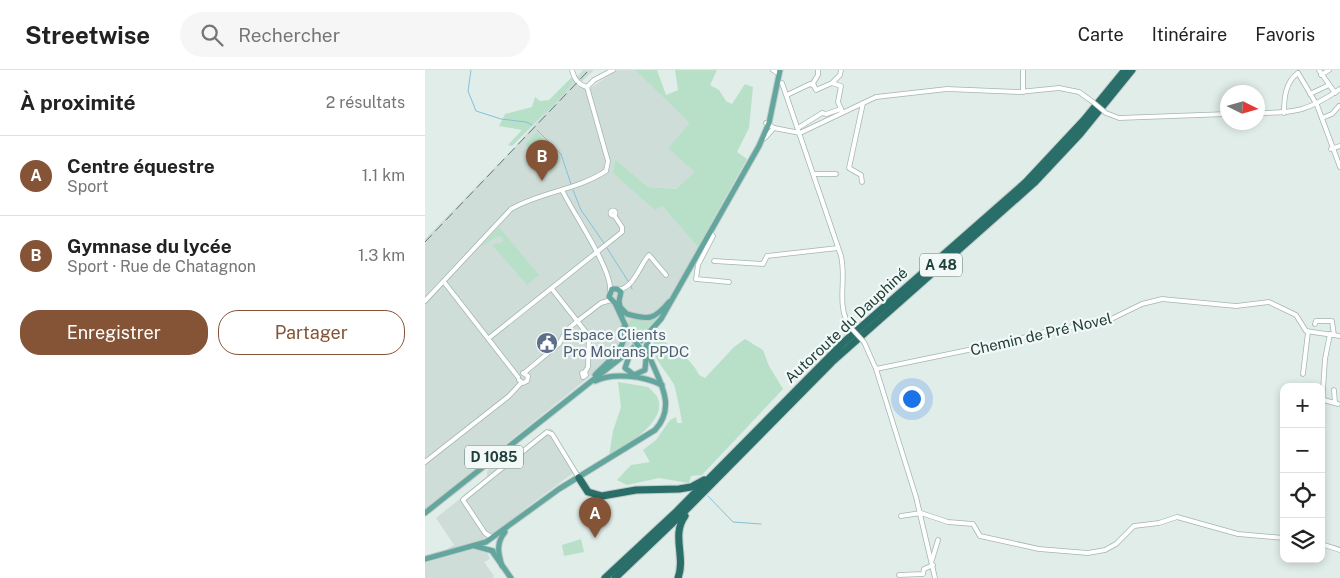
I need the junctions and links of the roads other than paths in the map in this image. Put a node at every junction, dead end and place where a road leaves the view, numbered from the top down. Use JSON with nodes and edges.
{"nodes":[{"id":1,"x":572,"y":70,"type":"edge"},
{"id":2,"x":613,"y":70,"type":"edge"},
{"id":3,"x":818,"y":70,"type":"edge"},
{"id":4,"x":841,"y":70,"type":"edge"},
{"id":5,"x":1023,"y":70,"type":"edge"},
{"id":6,"x":1125,"y":70,"type":"edge"},
{"id":7,"x":1132,"y":70,"type":"edge"},
{"id":8,"x":1319,"y":70,"type":"edge"},
{"id":9,"x":1329,"y":70,"type":"edge"},
{"id":10,"x":777,"y":71,"type":"edge"},
{"id":11,"x":1298,"y":71,"type":"edge"},
{"id":12,"x":1321,"y":75,"type":"junction"},
{"id":13,"x":782,"y":83,"type":"dead end"},
{"id":14,"x":832,"y":83,"type":"junction"},
{"id":15,"x":1329,"y":85,"type":"junction"},
{"id":16,"x":587,"y":87,"type":"junction"},
{"id":17,"x":815,"y":87,"type":"junction"},
{"id":18,"x":1340,"y":89,"type":"edge"},
{"id":19,"x":1023,"y":92,"type":"junction"},
{"id":20,"x":1335,"y":93,"type":"junction"},
{"id":21,"x":1310,"y":94,"type":"junction"},
{"id":22,"x":787,"y":96,"type":"junction"},
{"id":23,"x":863,"y":103,"type":"junction"},
{"id":24,"x":1314,"y":106,"type":"junction"},
{"id":25,"x":1339,"y":106,"type":"edge"},
{"id":26,"x":842,"y":111,"type":"junction"},
{"id":27,"x":1265,"y":113,"type":"edge"},
{"id":28,"x":1284,"y":113,"type":"junction"},
{"id":29,"x":1220,"y":114,"type":"edge"},
{"id":30,"x":1322,"y":118,"type":"junction"},
{"id":31,"x":772,"y":126,"type":"junction"},
{"id":32,"x":798,"y":128,"type":"junction"},
{"id":33,"x":800,"y":133,"type":"junction"},
{"id":34,"x":1340,"y":146,"type":"edge"},
{"id":35,"x":1331,"y":149,"type":"junction"},
{"id":36,"x":1340,"y":167,"type":"edge"},
{"id":37,"x":814,"y":174,"type":"junction"},
{"id":38,"x":836,"y":174,"type":"dead end"},
{"id":39,"x":862,"y":182,"type":"dead end"},
{"id":40,"x":562,"y":190,"type":"junction"},
{"id":41,"x":614,"y":215,"type":"dead end"},
{"id":42,"x":712,"y":227,"type":"junction"},
{"id":43,"x":710,"y":234,"type":"junction"},
{"id":44,"x":838,"y":248,"type":"junction"},
{"id":45,"x":597,"y":252,"type":"junction"},
{"id":46,"x":714,"y":261,"type":"dead end"},
{"id":47,"x":666,"y":275,"type":"dead end"},
{"id":48,"x":444,"y":282,"type":"junction"},
{"id":49,"x":729,"y":282,"type":"dead end"},
{"id":50,"x":552,"y":289,"type":"junction"},
{"id":51,"x":615,"y":295,"type":"junction"},
{"id":52,"x":673,"y":298,"type":"junction"},
{"id":53,"x":425,"y":301,"type":"edge"},
{"id":54,"x":620,"y":307,"type":"junction"},
{"id":55,"x":623,"y":318,"type":"junction"},
{"id":56,"x":661,"y":318,"type":"junction"},
{"id":57,"x":577,"y":320,"type":"junction"},
{"id":58,"x":1333,"y":322,"type":"junction"},
{"id":59,"x":1340,"y":322,"type":"edge"},
{"id":60,"x":1315,"y":324,"type":"dead end"},
{"id":61,"x":1308,"y":332,"type":"junction"},
{"id":62,"x":1332,"y":334,"type":"junction"},
{"id":63,"x":1340,"y":336,"type":"edge"},
{"id":64,"x":489,"y":338,"type":"junction"},
{"id":65,"x":644,"y":338,"type":"junction"},
{"id":66,"x":644,"y":356,"type":"junction"},
{"id":67,"x":876,"y":369,"type":"junction"},
{"id":68,"x":515,"y":371,"type":"junction"},
{"id":69,"x":653,"y":371,"type":"junction"},
{"id":70,"x":585,"y":372,"type":"dead end"},
{"id":71,"x":524,"y":373,"type":"junction"},
{"id":72,"x":1303,"y":374,"type":"dead end"},
{"id":73,"x":519,"y":380,"type":"junction"},
{"id":74,"x":647,"y":380,"type":"junction"},
{"id":75,"x":588,"y":383,"type":"junction"},
{"id":76,"x":1324,"y":383,"type":"edge"},
{"id":77,"x":662,"y":385,"type":"junction"},
{"id":78,"x":1334,"y":390,"type":"dead end"},
{"id":79,"x":1325,"y":400,"type":"edge"},
{"id":80,"x":563,"y":402,"type":"junction"},
{"id":81,"x":733,"y":454,"type":"junction"},
{"id":82,"x":425,"y":462,"type":"edge"},
{"id":83,"x":579,"y":478,"type":"junction"},
{"id":84,"x":702,"y":495,"type":"junction"},
{"id":85,"x":425,"y":513,"type":"edge"},
{"id":86,"x":921,"y":513,"type":"junction"},
{"id":87,"x":901,"y":516,"type":"dead end"},
{"id":88,"x":510,"y":526,"type":"junction"},
{"id":89,"x":1280,"y":538,"type":"edge"},
{"id":90,"x":938,"y":540,"type":"dead end"},
{"id":91,"x":489,"y":541,"type":"junction"},
{"id":92,"x":499,"y":542,"type":"junction"},
{"id":93,"x":1325,"y":545,"type":"edge"},
{"id":94,"x":495,"y":550,"type":"junction"},
{"id":95,"x":1340,"y":550,"type":"edge"},
{"id":96,"x":425,"y":559,"type":"edge"},
{"id":97,"x":932,"y":559,"type":"junction"},
{"id":98,"x":933,"y":565,"type":"junction"},
{"id":99,"x":899,"y":575,"type":"dead end"},
{"id":100,"x":511,"y":578,"type":"edge"},
{"id":101,"x":605,"y":578,"type":"edge"},
{"id":102,"x":615,"y":578,"type":"edge"},
{"id":103,"x":678,"y":578,"type":"edge"},
{"id":104,"x":935,"y":578,"type":"edge"}],
"edges":[{"from":1,"to":16,"type":"street"},
{"from":2,"to":16,"type":"street"},
{"from":3,"to":17,"type":"street"},
{"from":4,"to":14,"type":"street"},
{"from":5,"to":19,"type":"street"},
{"from":6,"to":81,"type":"highway","name":"Autoroute du Dauphiné","number":"A 48"},
{"from":7,"to":84,"type":"highway","name":"Autoroute du Dauphiné","number":"A 48"},
{"from":8,"to":12,"type":"street"},
{"from":9,"to":12,"type":"street"},
{"from":10,"to":31,"type":"main road","number":"D 1085"},
{"from":10,"to":31,"type":"main road","number":"D 1085"},
{"from":11,"to":21,"type":"street"},
{"from":11,"to":28,"type":"street"},
{"from":12,"to":15,"type":"street"},
{"from":13,"to":22,"type":"street"},
{"from":14,"to":17,"type":"street"},
{"from":14,"to":26,"type":"street"},
{"from":15,"to":20,"type":"street"},
{"from":15,"to":21,"type":"street"},
{"from":16,"to":40,"type":"street"},
{"from":17,"to":22,"type":"street"},
{"from":18,"to":20,"type":"street"},
{"from":19,"to":23,"type":"street"},
{"from":19,"to":29,"type":"street","bridge":true},
{"from":20,"to":24,"type":"street"},
{"from":21,"to":24,"type":"street"},
{"from":22,"to":32,"type":"street"},
{"from":23,"to":26,"type":"street"},
{"from":23,"to":39,"type":"street"},
{"from":24,"to":28,"type":"street"},
{"from":24,"to":30,"type":"street"},
{"from":25,"to":30,"type":"street"},
{"from":26,"to":32,"type":"street"},
{"from":26,"to":33,"type":"street"},
{"from":27,"to":28,"type":"street"},
{"from":30,"to":35,"type":"street"},
{"from":31,"to":33,"type":"street"},
{"from":31,"to":42,"type":"main road","number":"D 1085"},
{"from":31,"to":43,"type":"main road","number":"D 1085"},
{"from":32,"to":33,"type":"street"},
{"from":33,"to":37,"type":"street"},
{"from":34,"to":35,"type":"street"},
{"from":35,"to":36,"type":"street"},
{"from":37,"to":38,"type":"street"},
{"from":37,"to":44,"type":"street"},
{"from":40,"to":45,"type":"street"},
{"from":40,"to":48,"type":"street"},
{"from":41,"to":45,"type":"street"},
{"from":42,"to":43,"type":"street"},
{"from":42,"to":52,"type":"main road","number":"D 1085"},
{"from":43,"to":49,"type":"street"},
{"from":43,"to":52,"type":"main road","number":"D 1085"},
{"from":44,"to":46,"type":"street"},
{"from":44,"to":67,"type":"street","bridge":true},
{"from":45,"to":50,"type":"street"},
{"from":45,"to":51,"type":"street"},
{"from":47,"to":51,"type":"street"},
{"from":48,"to":53,"type":"street"},
{"from":48,"to":64,"type":"street"},
{"from":50,"to":57,"type":"street"},
{"from":50,"to":64,"type":"street"},
{"from":51,"to":54,"type":"main road"},
{"from":51,"to":55,"type":"main road"},
{"from":51,"to":57,"type":"street"},
{"from":52,"to":54,"type":"main road"},
{"from":52,"to":56,"type":"main road","number":"D 1085"},
{"from":52,"to":75,"type":"main road","number":"D 1085"},
{"from":54,"to":55,"type":"main road"},
{"from":55,"to":66,"type":"main road","bridge":true},
{"from":55,"to":75,"type":"main road"},
{"from":56,"to":65,"type":"main road","number":"D 1085"},
{"from":56,"to":77,"type":"main road"},
{"from":57,"to":70,"type":"street"},
{"from":57,"to":71,"type":"street"},
{"from":58,"to":59,"type":"street"},
{"from":58,"to":60,"type":"street"},
{"from":58,"to":62,"type":"street"},
{"from":61,"to":62,"type":"street"},
{"from":61,"to":67,"type":"street","name":"Chemin de Pré Novel"},
{"from":61,"to":72,"type":"street"},
{"from":62,"to":63,"type":"street"},
{"from":62,"to":76,"type":"street"},
{"from":64,"to":68,"type":"street"},
{"from":65,"to":66,"type":"main road"},
{"from":65,"to":75,"type":"main road","number":"D 1085"},
{"from":66,"to":69,"type":"main road"},
{"from":67,"to":86,"type":"street"},
{"from":68,"to":71,"type":"street"},
{"from":68,"to":73,"type":"street"},
{"from":69,"to":74,"type":"main road"},
{"from":69,"to":77,"type":"main road"},
{"from":71,"to":73,"type":"street"},
{"from":71,"to":73,"type":"street"},
{"from":73,"to":82,"type":"street"},
{"from":74,"to":77,"type":"main road"},
{"from":74,"to":80,"type":"main road"},
{"from":75,"to":80,"type":"main road","number":"D 1085"},
{"from":77,"to":83,"type":"main road"},
{"from":78,"to":79,"type":"street"},
{"from":80,"to":85,"type":"main road","number":"D 1085"},
{"from":81,"to":83,"type":"highway"},
{"from":81,"to":101,"type":"highway","name":"Autoroute du Dauphiné","number":"A 48"},
{"from":83,"to":88,"type":"main road"},
{"from":83,"to":91,"type":"street"},
{"from":84,"to":102,"type":"highway","name":"Autoroute du Dauphiné","number":"A 48"},
{"from":84,"to":103,"type":"highway"},
{"from":86,"to":87,"type":"street"},
{"from":86,"to":89,"type":"street"},
{"from":86,"to":97,"type":"street"},
{"from":88,"to":91,"type":"main road"},
{"from":88,"to":92,"type":"main road"},
{"from":90,"to":97,"type":"street"},
{"from":91,"to":92,"type":"main road"},
{"from":91,"to":94,"type":"main road"},
{"from":91,"to":96,"type":"main road"},
{"from":92,"to":94,"type":"main road"},
{"from":93,"to":95,"type":"street"},
{"from":94,"to":100,"type":"main road"},
{"from":97,"to":98,"type":"street"},
{"from":98,"to":99,"type":"street"},
{"from":98,"to":104,"type":"street"}]}
